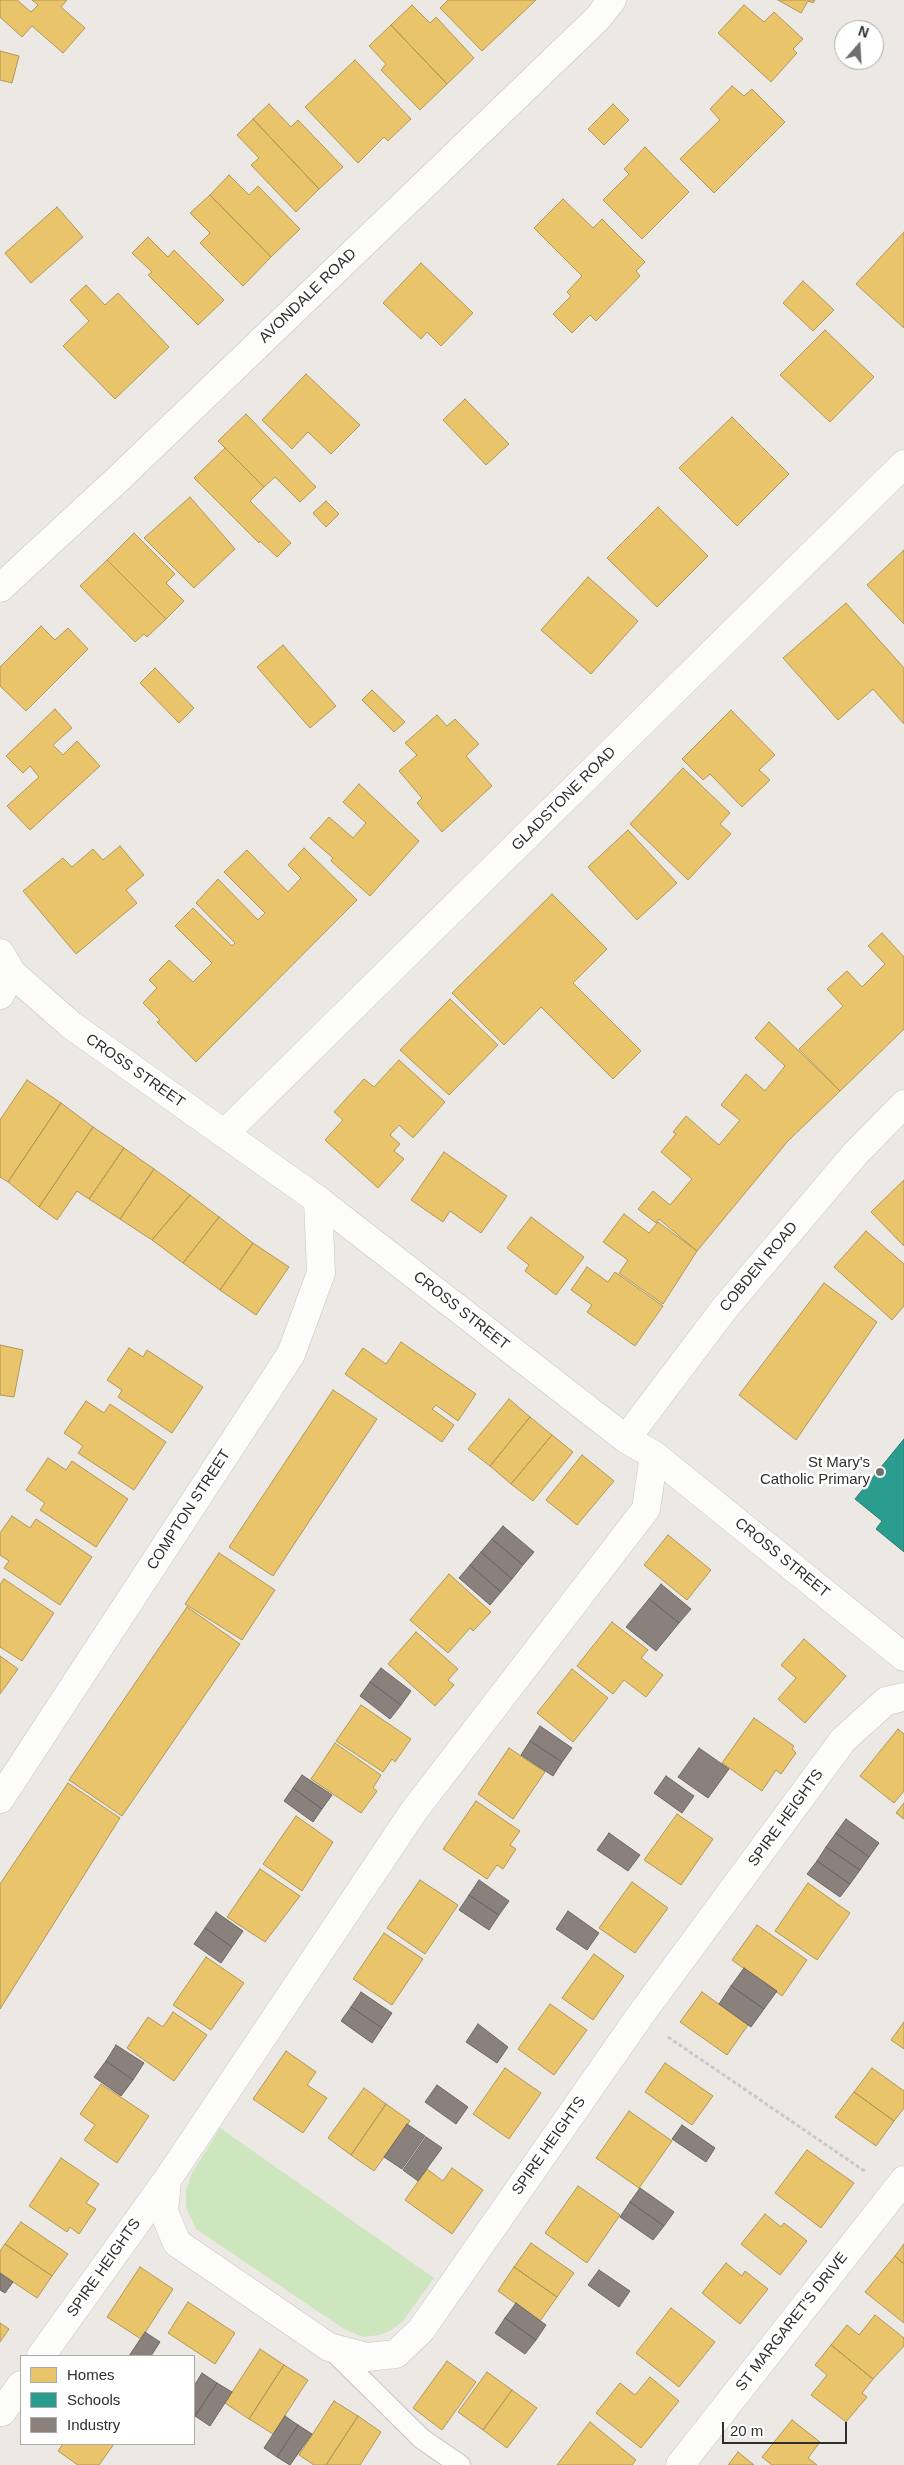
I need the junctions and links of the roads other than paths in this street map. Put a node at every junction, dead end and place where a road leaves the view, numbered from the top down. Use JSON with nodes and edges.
{"nodes":[{"id":1,"x":612,"y":0,"type":"edge"},
{"id":2,"x":904,"y":464,"type":"edge"},
{"id":3,"x":0,"y":588,"type":"edge"},
{"id":4,"x":4,"y":974,"type":"edge"},
{"id":5,"x":904,"y":1104,"type":"edge"},
{"id":6,"x":224,"y":1134,"type":"junction"},
{"id":7,"x":318,"y":1200,"type":"junction"},
{"id":8,"x":626,"y":1440,"type":"junction"},
{"id":9,"x":654,"y":1455,"type":"junction"},
{"id":10,"x":904,"y":1657,"type":"edge"},
{"id":11,"x":904,"y":1697,"type":"edge"},
{"id":12,"x":0,"y":1800,"type":"edge"},
{"id":13,"x":167,"y":2180,"type":"junction"},
{"id":14,"x":899,"y":2186,"type":"edge"},
{"id":15,"x":329,"y":2347,"type":"junction"},
{"id":16,"x":42,"y":2355,"type":"edge"},
{"id":17,"x":20,"y":2386,"type":"edge"},
{"id":18,"x":2,"y":2412,"type":"dead end"},
{"id":19,"x":460,"y":2465,"type":"edge"},
{"id":20,"x":680,"y":2465,"type":"edge"}],
"edges":[{"from":1,"to":3,"type":"street","name":"AVONDALE ROAD"},
{"from":2,"to":6,"type":"street","name":"GLADSTONE ROAD"},
{"from":4,"to":6,"type":"street","name":"CROSS STREET"},
{"from":5,"to":8,"type":"street","name":"COBDEN ROAD"},
{"from":6,"to":7,"type":"street","name":"CROSS STREET"},
{"from":7,"to":8,"type":"street","name":"CROSS STREET"},
{"from":7,"to":12,"type":"street","name":"COMPTON STREET"},
{"from":8,"to":9,"type":"street","name":"CROSS STREET"},
{"from":9,"to":10,"type":"street","name":"CROSS STREET"},
{"from":9,"to":13,"type":"street","name":"SPIRE HEIGHTS"},
{"from":11,"to":15,"type":"street","name":"SPIRE HEIGHTS"},
{"from":13,"to":15,"type":"street","name":"SPIRE HEIGHTS"},
{"from":13,"to":16,"type":"street","name":"SPIRE HEIGHTS"},
{"from":14,"to":20,"type":"street","name":"ST MARGARET'S DRIVE"},
{"from":15,"to":19,"type":"lane"},
{"from":17,"to":18,"type":"street"}]}
